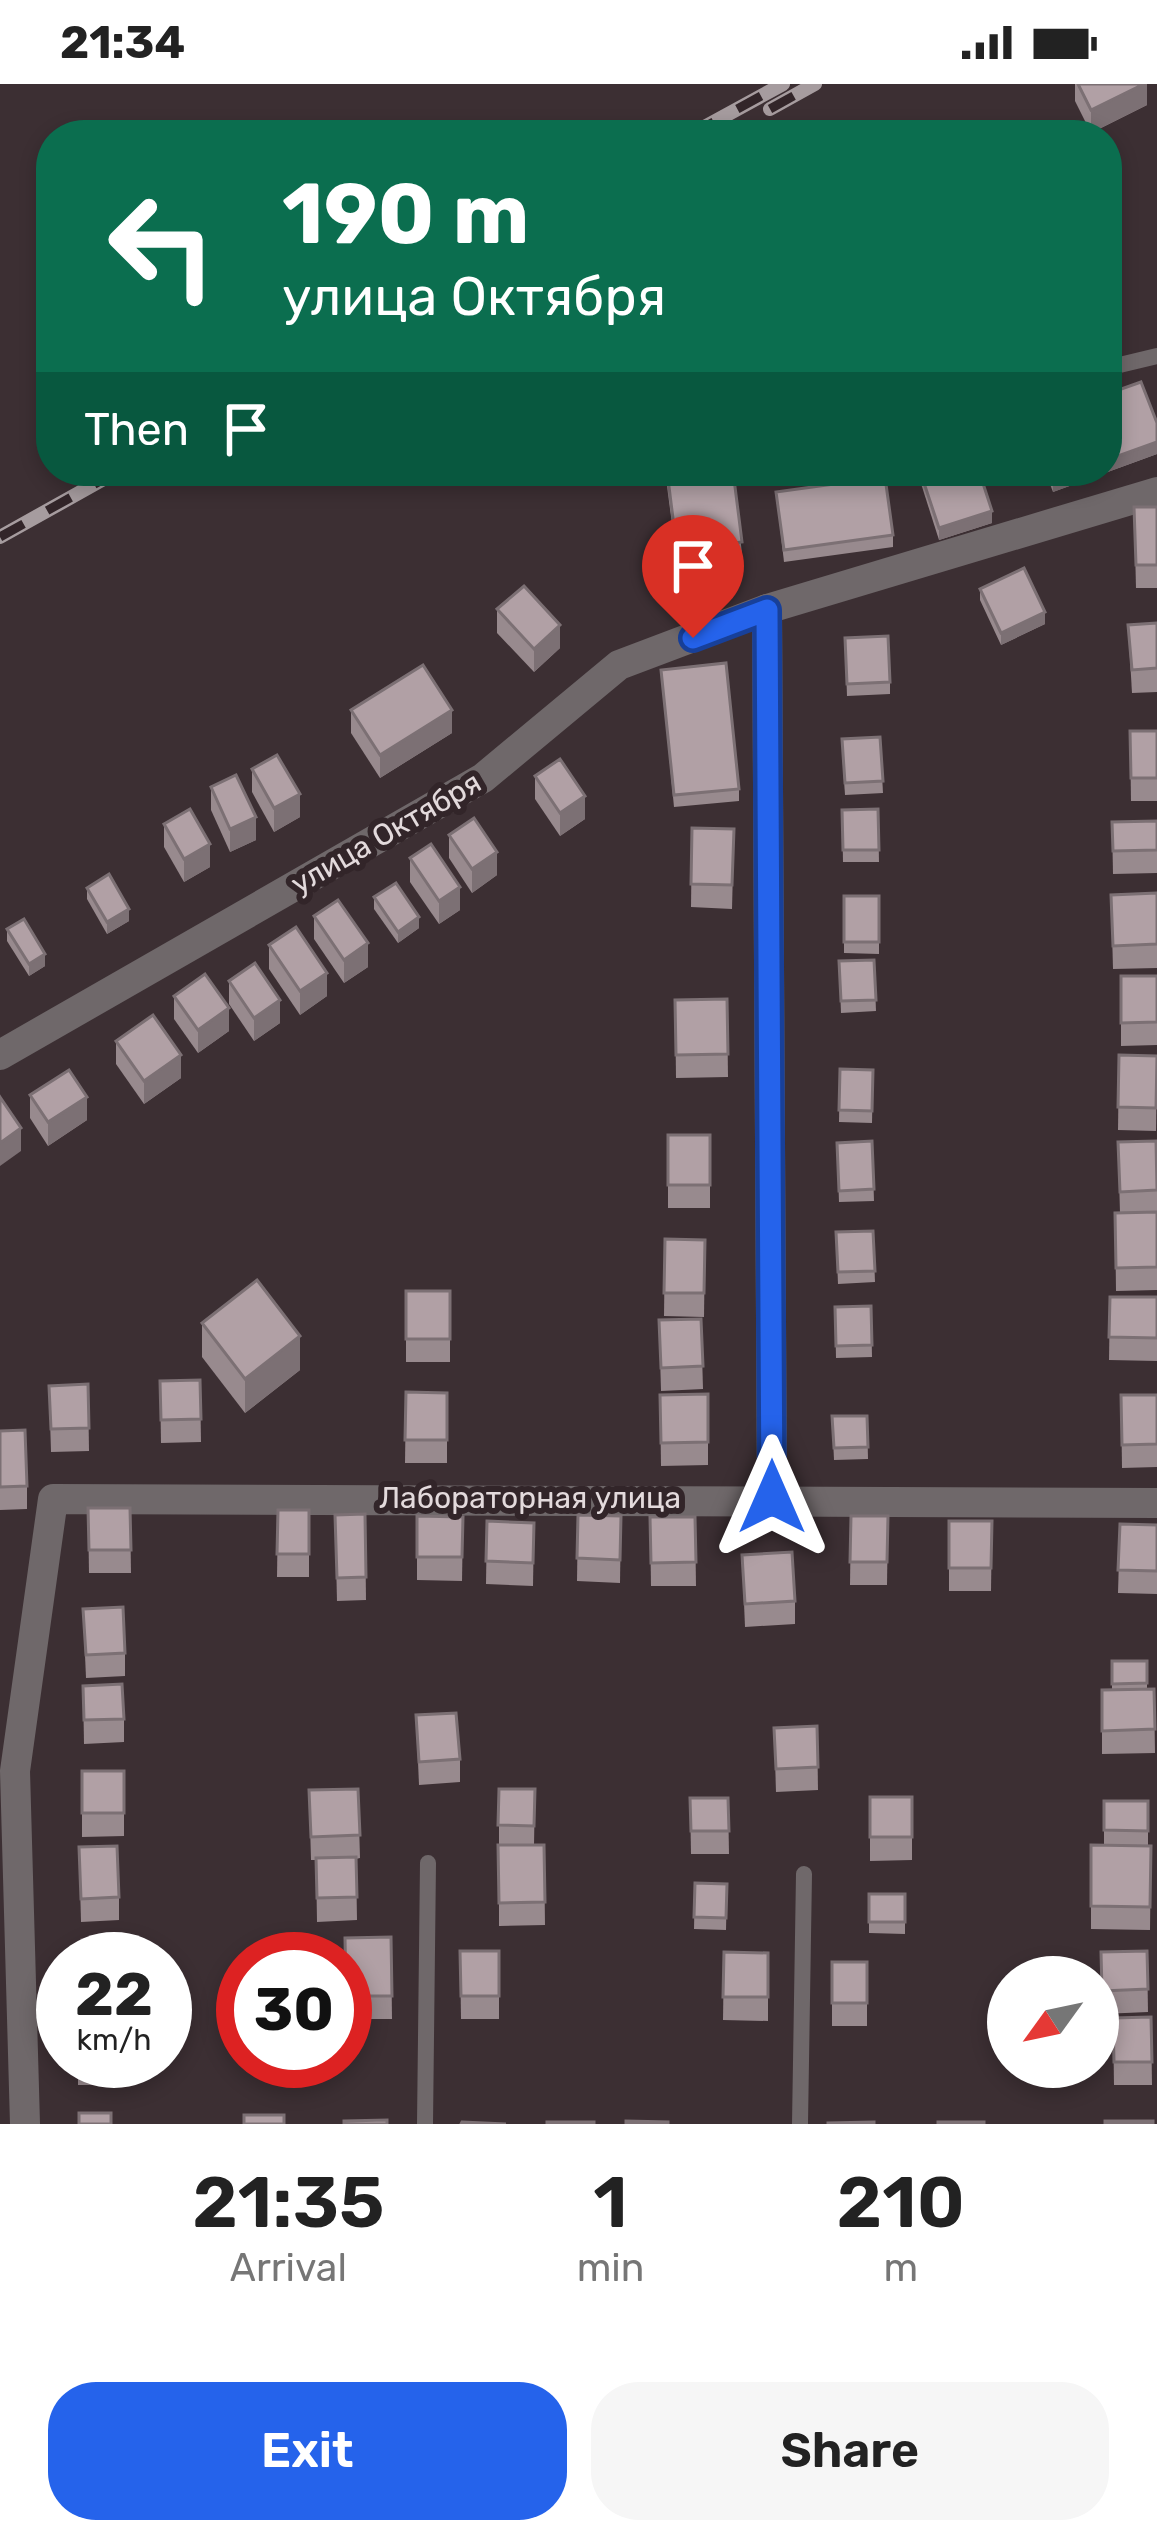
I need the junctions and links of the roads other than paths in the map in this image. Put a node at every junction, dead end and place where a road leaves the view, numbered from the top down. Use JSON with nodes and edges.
{"nodes":[{"id":1,"x":1157,"y":356,"type":"edge"},
{"id":2,"x":1122,"y":364,"type":"edge"},
{"id":3,"x":1157,"y":492,"type":"edge"},
{"id":4,"x":767,"y":610,"type":"junction"},
{"id":5,"x":0,"y":1055,"type":"edge"},
{"id":6,"x":772,"y":1497,"type":"junction"},
{"id":7,"x":1157,"y":1502,"type":"edge"},
{"id":8,"x":428,"y":1863,"type":"dead end"},
{"id":9,"x":804,"y":1874,"type":"dead end"},
{"id":10,"x":25,"y":2124,"type":"edge"},
{"id":11,"x":425,"y":2124,"type":"edge"},
{"id":12,"x":800,"y":2124,"type":"edge"}],
"edges":[{"from":1,"to":2,"type":"lane"},
{"from":3,"to":4,"type":"street","name":"улица Октября"},
{"from":4,"to":5,"type":"street","name":"улица Октября"},
{"from":4,"to":6,"type":"street"},
{"from":6,"to":7,"type":"street","name":"Лабораторная улица"},
{"from":6,"to":10,"type":"street","name":"Лабораторная улица"},
{"from":8,"to":11,"type":"lane"},
{"from":9,"to":12,"type":"lane"}]}
